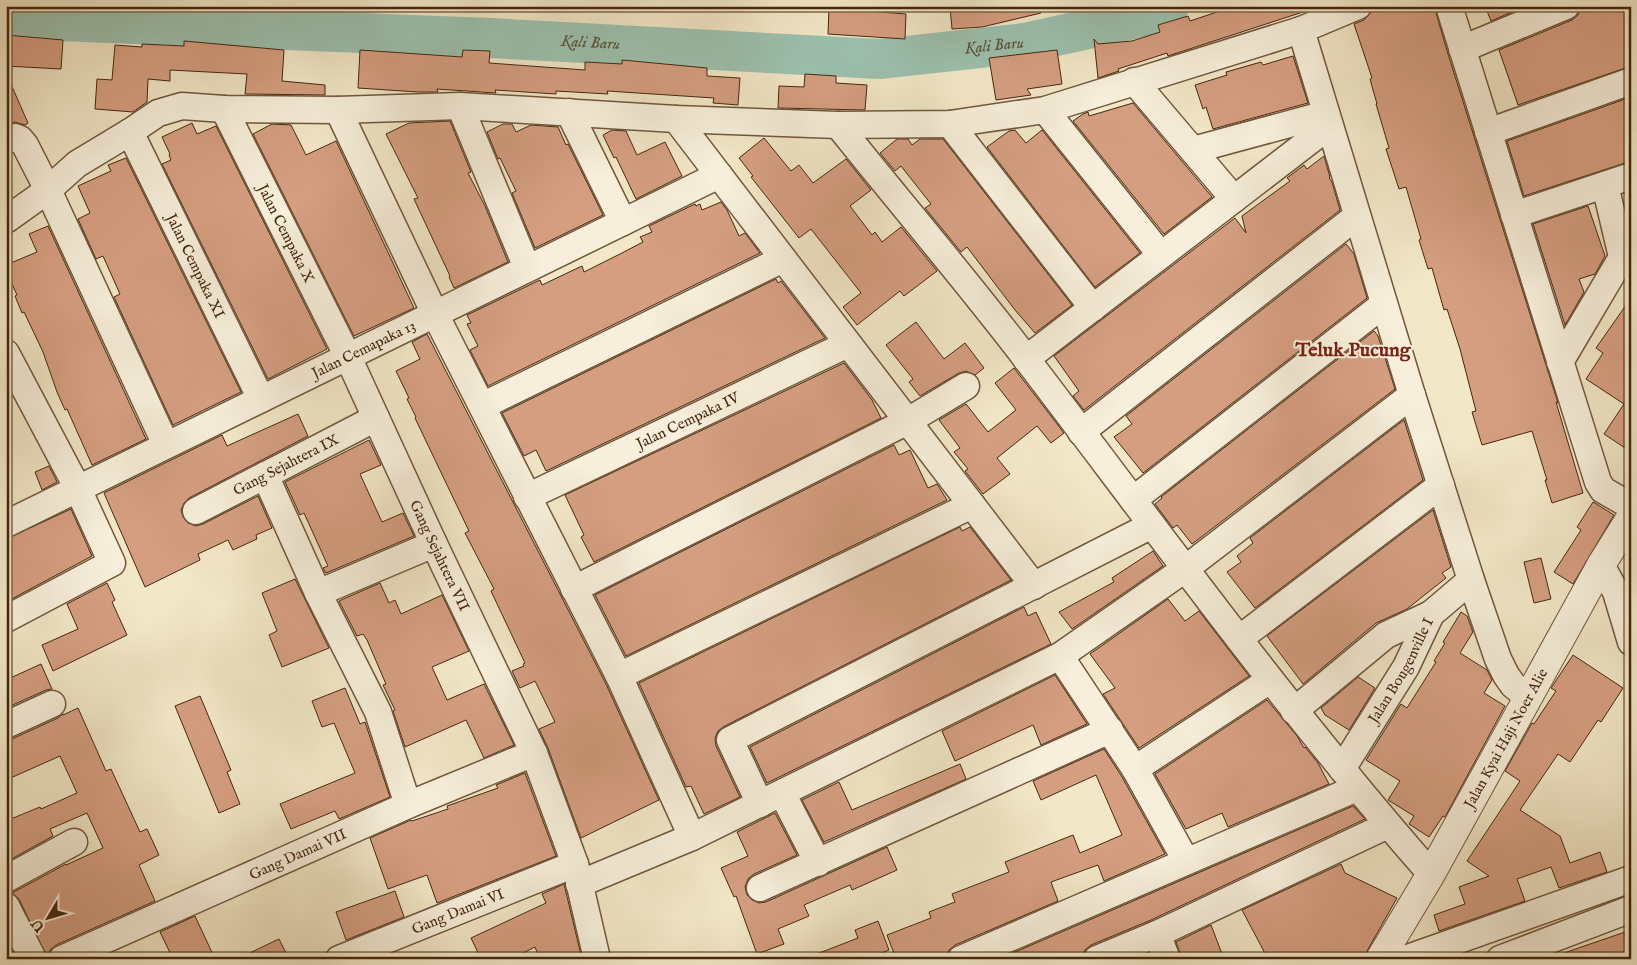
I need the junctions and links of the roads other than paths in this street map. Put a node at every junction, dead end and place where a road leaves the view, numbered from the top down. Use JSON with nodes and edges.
{"nodes":[{"id":1,"x":1358,"y":6,"type":"edge"},
{"id":2,"x":1449,"y":6,"type":"edge"},
{"id":3,"x":1566,"y":6,"type":"edge"},
{"id":4,"x":1301,"y":30,"type":"junction"},
{"id":5,"x":1462,"y":49,"type":"junction"},
{"id":6,"x":1134,"y":81,"type":"junction"},
{"id":7,"x":1631,"y":81,"type":"edge"},
{"id":8,"x":460,"y":106,"type":"junction"},
{"id":9,"x":224,"y":109,"type":"junction"},
{"id":10,"x":338,"y":110,"type":"junction"},
{"id":11,"x":1046,"y":110,"type":"junction"},
{"id":12,"x":569,"y":112,"type":"junction"},
{"id":13,"x":676,"y":119,"type":"junction"},
{"id":14,"x":1328,"y":120,"type":"junction"},
{"id":15,"x":950,"y":124,"type":"junction"},
{"id":16,"x":838,"y":125,"type":"junction"},
{"id":17,"x":130,"y":132,"type":"junction"},
{"id":18,"x":1488,"y":132,"type":"junction"},
{"id":19,"x":6,"y":141,"type":"edge"},
{"id":20,"x":1193,"y":150,"type":"junction"},
{"id":21,"x":719,"y":175,"type":"junction"},
{"id":22,"x":1631,"y":176,"type":"edge"},
{"id":23,"x":1605,"y":185,"type":"junction"},
{"id":24,"x":48,"y":190,"type":"junction"},
{"id":25,"x":1234,"y":199,"type":"junction"},
{"id":26,"x":1514,"y":215,"type":"junction"},
{"id":27,"x":1356,"y":216,"type":"junction"},
{"id":28,"x":6,"y":220,"type":"edge"},
{"id":29,"x":623,"y":222,"type":"junction"},
{"id":30,"x":1626,"y":250,"type":"edge"},
{"id":31,"x":1161,"y":255,"type":"junction"},
{"id":32,"x":783,"y":259,"type":"junction"},
{"id":33,"x":528,"y":268,"type":"junction"},
{"id":34,"x":1384,"y":304,"type":"junction"},
{"id":35,"x":1093,"y":308,"type":"junction"},
{"id":36,"x":435,"y":314,"type":"junction"},
{"id":37,"x":848,"y":344,"type":"junction"},
{"id":38,"x":6,"y":353,"type":"edge"},
{"id":39,"x":348,"y":357,"type":"junction"},
{"id":40,"x":1026,"y":359,"type":"junction"},
{"id":41,"x":1560,"y":362,"type":"junction"},
{"id":42,"x":966,"y":386,"type":"dead end"},
{"id":43,"x":1412,"y":395,"type":"junction"},
{"id":44,"x":261,"y":399,"type":"junction"},
{"id":45,"x":482,"y":406,"type":"junction"},
{"id":46,"x":376,"y":418,"type":"junction"},
{"id":47,"x":908,"y":421,"type":"junction"},
{"id":48,"x":1081,"y":432,"type":"junction"},
{"id":49,"x":166,"y":446,"type":"junction"},
{"id":50,"x":265,"y":475,"type":"junction"},
{"id":51,"x":1441,"y":486,"type":"junction"},
{"id":52,"x":78,"y":489,"type":"junction"},
{"id":53,"x":528,"y":497,"type":"junction"},
{"id":54,"x":1133,"y":500,"type":"junction"},
{"id":55,"x":972,"y":505,"type":"junction"},
{"id":56,"x":1631,"y":506,"type":"edge"},
{"id":57,"x":196,"y":511,"type":"dead end"},
{"id":58,"x":6,"y":524,"type":"edge"},
{"id":59,"x":1152,"y":525,"type":"junction"},
{"id":60,"x":1628,"y":528,"type":"edge"},
{"id":61,"x":434,"y":544,"type":"junction"},
{"id":62,"x":1601,"y":565,"type":"junction"},
{"id":63,"x":1185,"y":569,"type":"junction"},
{"id":64,"x":1471,"y":580,"type":"junction"},
{"id":65,"x":1034,"y":586,"type":"junction"},
{"id":66,"x":574,"y":589,"type":"junction"},
{"id":67,"x":318,"y":593,"type":"junction"},
{"id":68,"x":1431,"y":614,"type":"junction"},
{"id":69,"x":6,"y":619,"type":"edge"},
{"id":70,"x":1239,"y":639,"type":"junction"},
{"id":71,"x":1631,"y":642,"type":"edge"},
{"id":72,"x":1060,"y":656,"type":"junction"},
{"id":73,"x":619,"y":676,"type":"junction"},
{"id":74,"x":1270,"y":680,"type":"junction"},
{"id":75,"x":1528,"y":697,"type":"junction"},
{"id":76,"x":52,"y":704,"type":"dead end"},
{"id":77,"x":1294,"y":711,"type":"junction"},
{"id":78,"x":6,"y":725,"type":"edge"},
{"id":79,"x":1110,"y":730,"type":"junction"},
{"id":80,"x":534,"y":753,"type":"junction"},
{"id":81,"x":1135,"y":769,"type":"junction"},
{"id":82,"x":1349,"y":779,"type":"junction"},
{"id":83,"x":771,"y":798,"type":"junction"},
{"id":84,"x":408,"y":805,"type":"junction"},
{"id":85,"x":1388,"y":825,"type":"junction"},
{"id":86,"x":692,"y":837,"type":"junction"},
{"id":87,"x":74,"y":842,"type":"dead end"},
{"id":88,"x":1186,"y":861,"type":"junction"},
{"id":89,"x":818,"y":863,"type":"junction"},
{"id":90,"x":577,"y":874,"type":"junction"},
{"id":91,"x":1431,"y":874,"type":"junction"},
{"id":92,"x":6,"y":879,"type":"edge"},
{"id":93,"x":1631,"y":879,"type":"edge"},
{"id":94,"x":760,"y":888,"type":"dead end"},
{"id":95,"x":6,"y":906,"type":"edge"},
{"id":96,"x":1631,"y":909,"type":"edge"},
{"id":97,"x":1157,"y":934,"type":"junction"},
{"id":98,"x":33,"y":959,"type":"edge"},
{"id":99,"x":62,"y":959,"type":"edge"},
{"id":100,"x":339,"y":959,"type":"edge"},
{"id":101,"x":597,"y":959,"type":"edge"},
{"id":102,"x":961,"y":959,"type":"edge"},
{"id":103,"x":1097,"y":959,"type":"edge"},
{"id":104,"x":1167,"y":959,"type":"edge"},
{"id":105,"x":1380,"y":959,"type":"edge"},
{"id":106,"x":1405,"y":959,"type":"edge"},
{"id":107,"x":1500,"y":959,"type":"edge"}],
"edges":[{"from":1,"to":4,"type":"street"},
{"from":2,"to":5,"type":"street"},
{"from":3,"to":5,"type":"street"},
{"from":4,"to":6,"type":"street"},
{"from":4,"to":14,"type":"street"},
{"from":5,"to":18,"type":"street"},
{"from":6,"to":11,"type":"street"},
{"from":6,"to":20,"type":"street"},
{"from":7,"to":18,"type":"street"},
{"from":8,"to":10,"type":"street"},
{"from":8,"to":12,"type":"street"},
{"from":8,"to":33,"type":"street"},
{"from":9,"to":10,"type":"street"},
{"from":9,"to":17,"type":"street"},
{"from":9,"to":39,"type":"street","name":"Jalan Cempaka X"},
{"from":10,"to":36,"type":"street"},
{"from":11,"to":15,"type":"street"},
{"from":11,"to":31,"type":"street"},
{"from":12,"to":13,"type":"street"},
{"from":12,"to":29,"type":"street"},
{"from":13,"to":16,"type":"street"},
{"from":13,"to":21,"type":"street"},
{"from":14,"to":20,"type":"street"},
{"from":14,"to":25,"type":"street"},
{"from":14,"to":27,"type":"street"},
{"from":15,"to":16,"type":"street"},
{"from":15,"to":35,"type":"street"},
{"from":16,"to":40,"type":"street"},
{"from":17,"to":24,"type":"street"},
{"from":17,"to":44,"type":"street","name":"Jalan Cempaka XI"},
{"from":18,"to":26,"type":"street"},
{"from":19,"to":24,"type":"street"},
{"from":20,"to":25,"type":"street"},
{"from":21,"to":29,"type":"street","name":"Jalan Cemapaka 13"},
{"from":21,"to":32,"type":"street"},
{"from":22,"to":23,"type":"street"},
{"from":23,"to":26,"type":"street"},
{"from":23,"to":30,"type":"street"},
{"from":24,"to":28,"type":"street"},
{"from":24,"to":49,"type":"street"},
{"from":25,"to":31,"type":"street"},
{"from":26,"to":41,"type":"street"},
{"from":27,"to":34,"type":"street"},
{"from":27,"to":48,"type":"street"},
{"from":29,"to":33,"type":"street","name":"Jalan Cemapaka 13"},
{"from":30,"to":41,"type":"street"},
{"from":31,"to":35,"type":"street"},
{"from":32,"to":37,"type":"street"},
{"from":32,"to":45,"type":"street"},
{"from":33,"to":36,"type":"street","name":"Jalan Cemapaka 13"},
{"from":34,"to":43,"type":"street"},
{"from":34,"to":54,"type":"street"},
{"from":35,"to":40,"type":"street"},
{"from":36,"to":39,"type":"street","name":"Jalan Cemapaka 13"},
{"from":36,"to":45,"type":"street"},
{"from":37,"to":47,"type":"street"},
{"from":37,"to":53,"type":"street","name":"Jalan Cempaka IV"},
{"from":38,"to":52,"type":"street"},
{"from":39,"to":44,"type":"street","name":"Jalan Cemapaka 13"},
{"from":39,"to":46,"type":"street","name":"Gang Sejahtera VII"},
{"from":40,"to":48,"type":"street"},
{"from":41,"to":56,"type":"street"},
{"from":42,"to":47,"type":"street"},
{"from":43,"to":51,"type":"street"},
{"from":43,"to":63,"type":"street","name":"Gang Damai VI"},
{"from":44,"to":49,"type":"street","name":"Jalan Cemapaka 13"},
{"from":45,"to":53,"type":"street"},
{"from":46,"to":50,"type":"street","name":"Gang Sejahtera IX"},
{"from":46,"to":61,"type":"street","name":"Gang Sejahtera VII"},
{"from":47,"to":55,"type":"street"},
{"from":47,"to":66,"type":"street"},
{"from":48,"to":54,"type":"street"},
{"from":49,"to":52,"type":"street","name":"Jalan Cemapaka 13"},
{"from":50,"to":57,"type":"street","name":"Gang Sejahtera IX"},
{"from":50,"to":67,"type":"street"},
{"from":51,"to":64,"type":"street"},
{"from":51,"to":70,"type":"street"},
{"from":52,"to":58,"type":"street","name":"Jalan Cemapaka 13"},
{"from":52,"to":69,"type":"street"},
{"from":53,"to":66,"type":"street"},
{"from":54,"to":59,"type":"street"},
{"from":55,"to":65,"type":"street"},
{"from":55,"to":73,"type":"street"},
{"from":59,"to":63,"type":"street"},
{"from":59,"to":65,"type":"street"},
{"from":60,"to":62,"type":"street","name":"Jalan Kyai Haji Noer Alie"},
{"from":61,"to":67,"type":"street"},
{"from":61,"to":80,"type":"street","name":"Gang Sejahtera VII"},
{"from":62,"to":71,"type":"street"},
{"from":62,"to":75,"type":"street","name":"Jalan Kyai Haji Noer Alie"},
{"from":63,"to":70,"type":"street"},
{"from":63,"to":72,"type":"street","name":"Gang Damai VI"},
{"from":64,"to":68,"type":"street","name":"Jalan Bougenville I"},
{"from":64,"to":75,"type":"street"},
{"from":65,"to":83,"type":"street"},
{"from":66,"to":73,"type":"street"},
{"from":67,"to":84,"type":"street"},
{"from":68,"to":77,"type":"street"},
{"from":68,"to":82,"type":"street","name":"Jalan Bougenville I"},
{"from":70,"to":74,"type":"street"},
{"from":72,"to":79,"type":"street"},
{"from":72,"to":83,"type":"street","name":"Gang Damai VI"},
{"from":73,"to":86,"type":"street"},
{"from":74,"to":77,"type":"street"},
{"from":74,"to":81,"type":"street"},
{"from":75,"to":91,"type":"street","name":"Jalan Kyai Haji Noer Alie"},
{"from":76,"to":78,"type":"street"},
{"from":77,"to":82,"type":"street"},
{"from":79,"to":81,"type":"street"},
{"from":79,"to":89,"type":"street"},
{"from":80,"to":84,"type":"street","name":"Gang Damai VII"},
{"from":80,"to":90,"type":"street","name":"Gang Sejahtera VII"},
{"from":81,"to":88,"type":"street"},
{"from":82,"to":85,"type":"street"},
{"from":82,"to":88,"type":"street"},
{"from":83,"to":86,"type":"street","name":"Gang Damai VI"},
{"from":83,"to":89,"type":"street"},
{"from":84,"to":99,"type":"street","name":"Gang Damai VII"},
{"from":85,"to":91,"type":"street"},
{"from":85,"to":97,"type":"street"},
{"from":86,"to":90,"type":"street","name":"Gang Damai VI"},
{"from":87,"to":92,"type":"street"},
{"from":88,"to":102,"type":"street"},
{"from":89,"to":94,"type":"street"},
{"from":90,"to":100,"type":"street","name":"Gang Damai VI"},
{"from":90,"to":101,"type":"street","name":"Gang Sejahtera VII"},
{"from":91,"to":105,"type":"street","name":"Jalan Kyai Haji Noer Alie"},
{"from":93,"to":106,"type":"street"},
{"from":95,"to":98,"type":"street"},
{"from":96,"to":107,"type":"street"},
{"from":97,"to":103,"type":"street"},
{"from":97,"to":104,"type":"street"}]}
